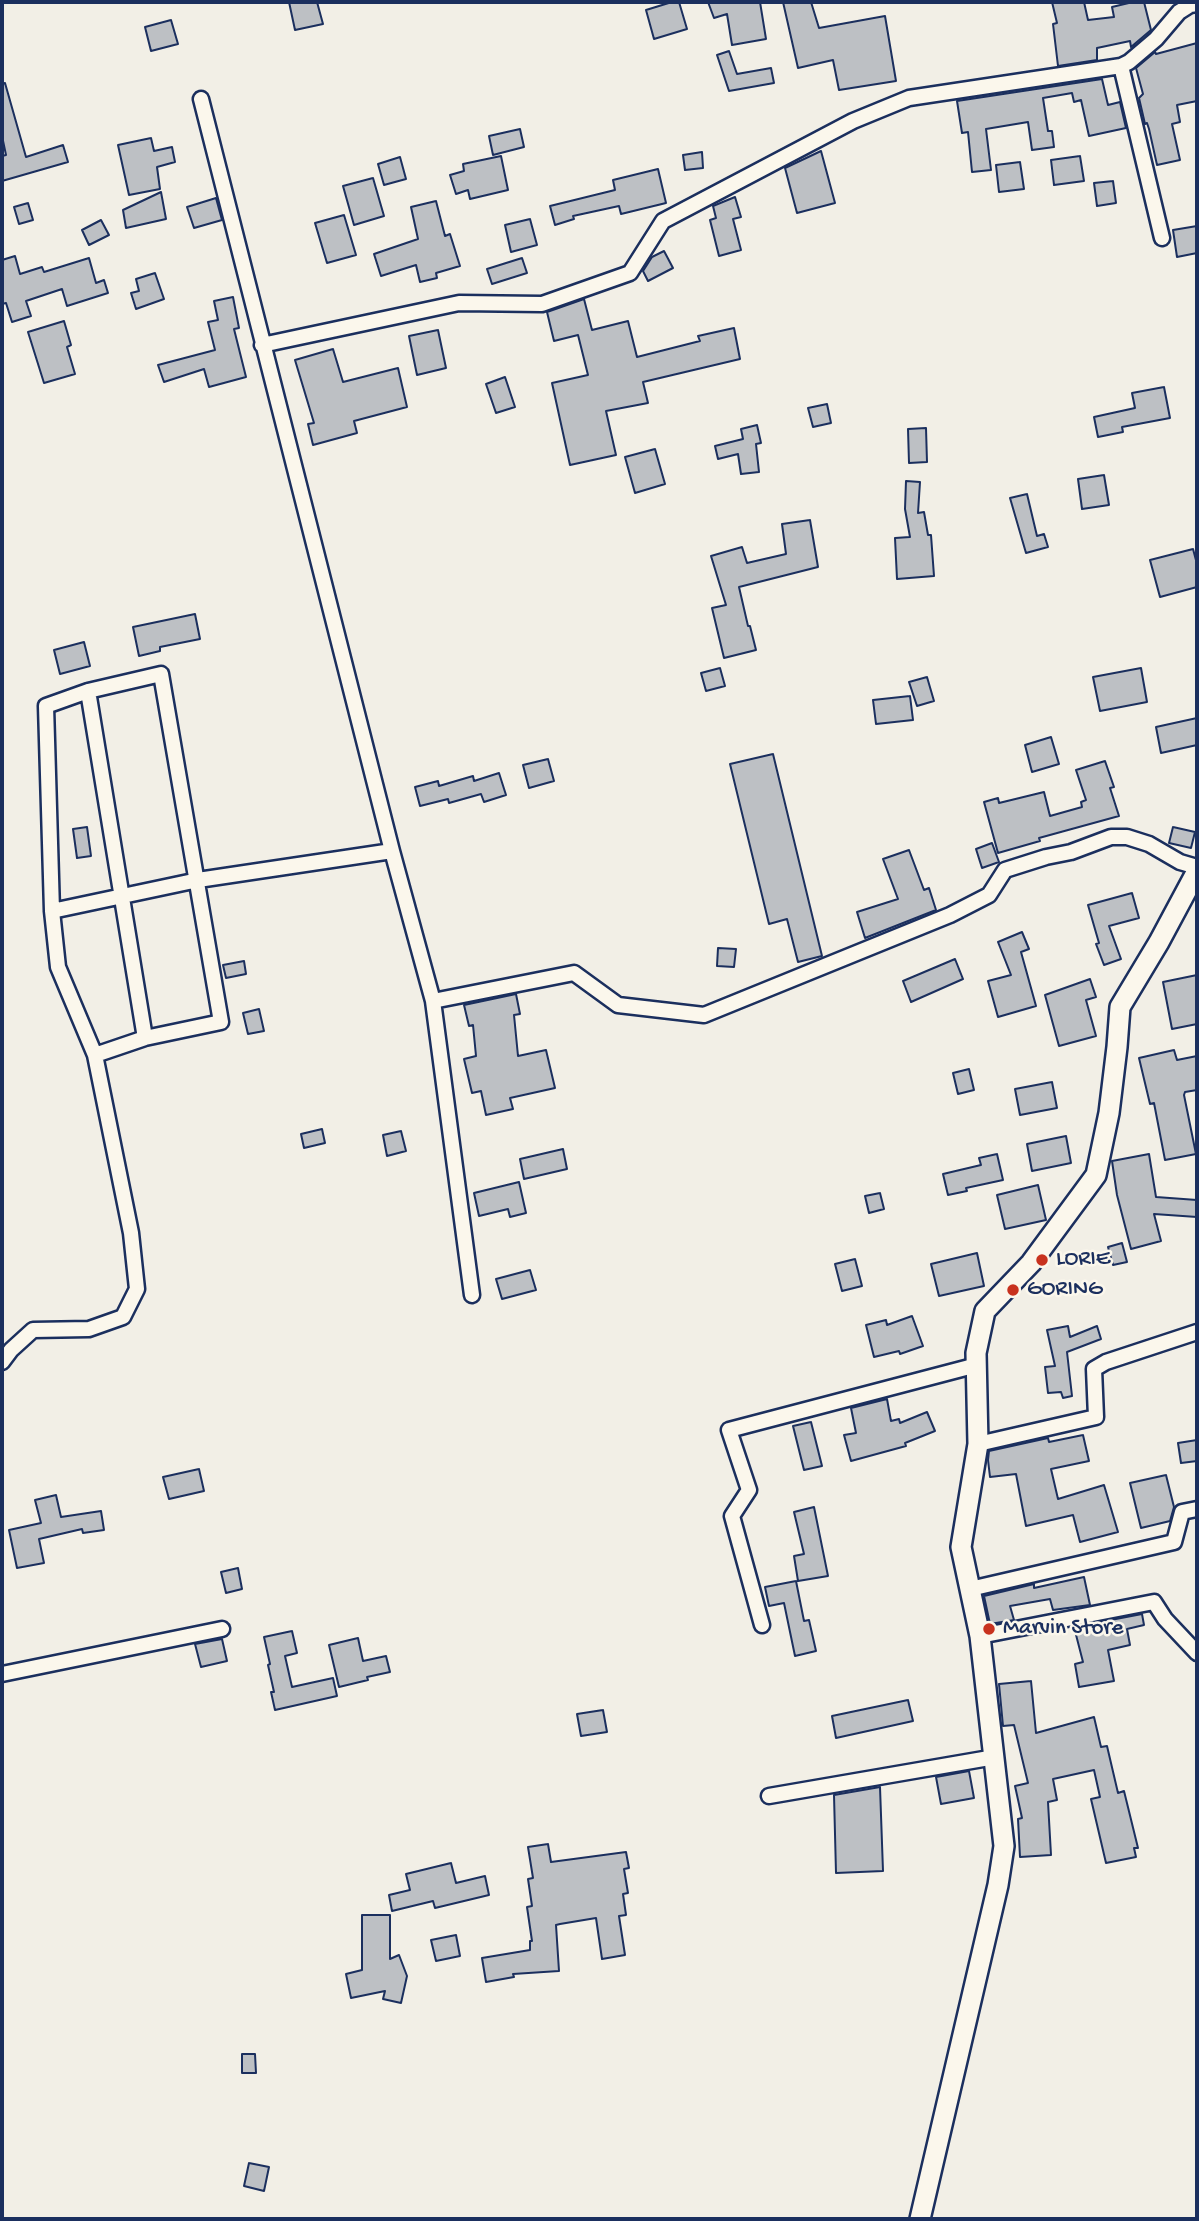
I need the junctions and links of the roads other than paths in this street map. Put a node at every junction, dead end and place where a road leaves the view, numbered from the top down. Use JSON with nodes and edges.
{"nodes":[{"id":1,"x":1197,"y":4,"type":"edge"},
{"id":2,"x":1121,"y":66,"type":"junction"},
{"id":3,"x":201,"y":99,"type":"dead end"},
{"id":4,"x":1162,"y":239,"type":"dead end"},
{"id":5,"x":262,"y":345,"type":"junction"},
{"id":6,"x":88,"y":691,"type":"junction"},
{"id":7,"x":392,"y":852,"type":"junction"},
{"id":8,"x":1197,"y":869,"type":"edge"},
{"id":9,"x":198,"y":880,"type":"junction"},
{"id":10,"x":122,"y":895,"type":"junction"},
{"id":11,"x":52,"y":911,"type":"junction"},
{"id":12,"x":433,"y":1001,"type":"junction"},
{"id":13,"x":145,"y":1038,"type":"junction"},
{"id":14,"x":95,"y":1055,"type":"junction"},
{"id":15,"x":471,"y":1295,"type":"dead end"},
{"id":16,"x":1197,"y":1332,"type":"edge"},
{"id":17,"x":2,"y":1362,"type":"edge"},
{"id":18,"x":977,"y":1365,"type":"junction"},
{"id":19,"x":978,"y":1444,"type":"junction"},
{"id":20,"x":1197,"y":1509,"type":"edge"},
{"id":21,"x":970,"y":1590,"type":"junction"},
{"id":22,"x":762,"y":1625,"type":"dead end"},
{"id":23,"x":222,"y":1629,"type":"dead end"},
{"id":24,"x":981,"y":1636,"type":"junction"},
{"id":25,"x":1197,"y":1653,"type":"edge"},
{"id":26,"x":2,"y":1674,"type":"edge"},
{"id":27,"x":995,"y":1758,"type":"junction"},
{"id":28,"x":769,"y":1796,"type":"dead end"},
{"id":29,"x":920,"y":2219,"type":"edge"}],
"edges":[{"from":1,"to":2,"type":"street"},
{"from":2,"to":4,"type":"street"},
{"from":2,"to":5,"type":"street"},
{"from":3,"to":5,"type":"street"},
{"from":5,"to":7,"type":"street"},
{"from":6,"to":9,"type":"street"},
{"from":6,"to":10,"type":"street"},
{"from":6,"to":11,"type":"street"},
{"from":7,"to":9,"type":"street"},
{"from":7,"to":12,"type":"street"},
{"from":8,"to":12,"type":"street"},
{"from":8,"to":18,"type":"street"},
{"from":9,"to":10,"type":"street"},
{"from":9,"to":13,"type":"street"},
{"from":10,"to":11,"type":"street"},
{"from":10,"to":13,"type":"street"},
{"from":11,"to":14,"type":"street"},
{"from":12,"to":15,"type":"street"},
{"from":13,"to":14,"type":"street"},
{"from":14,"to":17,"type":"street"},
{"from":16,"to":19,"type":"street"},
{"from":18,"to":19,"type":"street"},
{"from":18,"to":22,"type":"street"},
{"from":19,"to":21,"type":"street"},
{"from":20,"to":21,"type":"street"},
{"from":21,"to":24,"type":"street"},
{"from":23,"to":26,"type":"street"},
{"from":24,"to":25,"type":"street"},
{"from":24,"to":27,"type":"street"},
{"from":27,"to":28,"type":"street"},
{"from":27,"to":29,"type":"street"}]}
